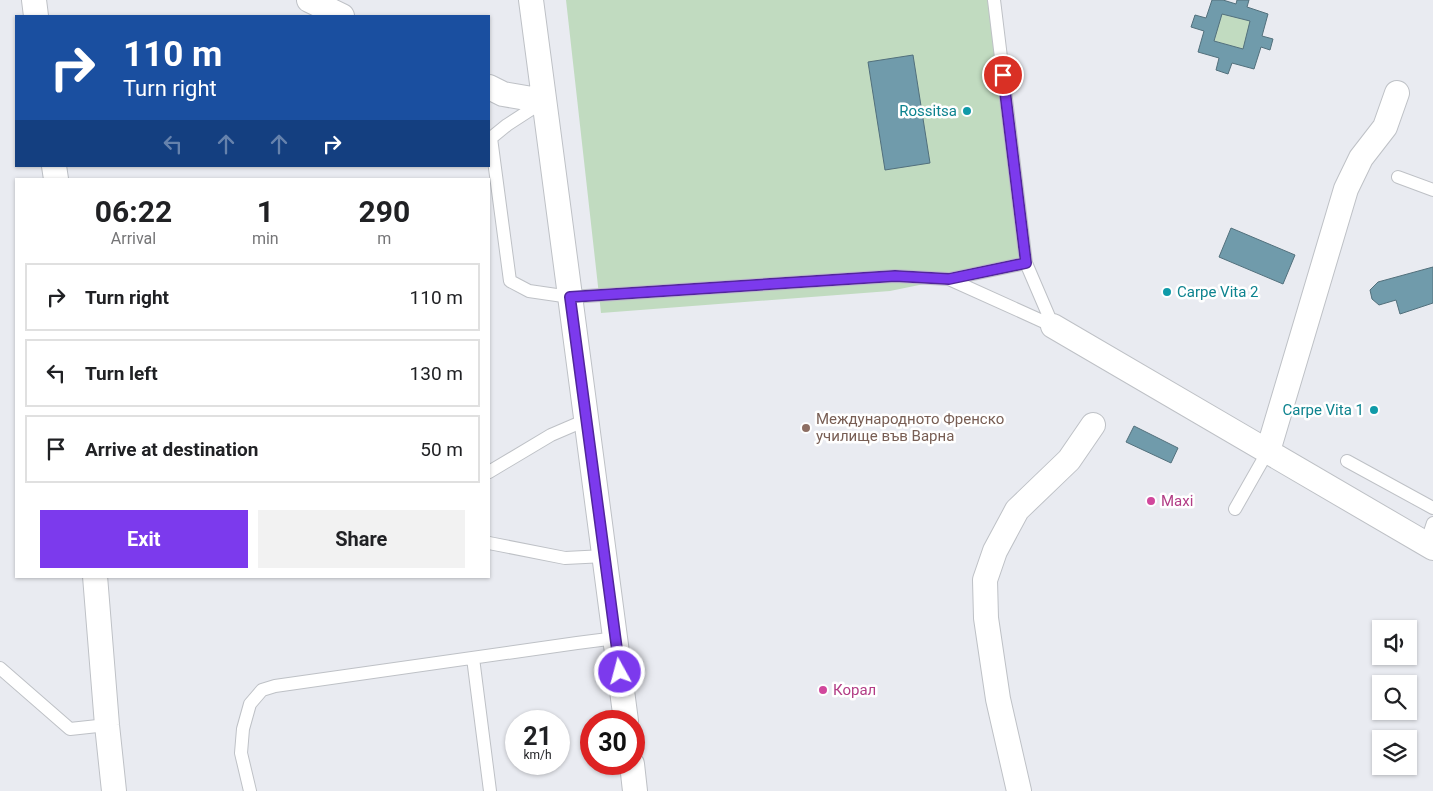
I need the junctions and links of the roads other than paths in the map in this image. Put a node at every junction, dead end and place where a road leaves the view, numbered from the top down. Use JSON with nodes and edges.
{"nodes":[{"id":1,"x":34,"y":0,"type":"edge"},
{"id":2,"x":309,"y":0,"type":"edge"},
{"id":3,"x":531,"y":0,"type":"edge"},
{"id":4,"x":994,"y":0,"type":"edge"},
{"id":5,"x":36,"y":15,"type":"edge"},
{"id":6,"x":340,"y":15,"type":"edge"},
{"id":7,"x":490,"y":88,"type":"edge"},
{"id":8,"x":1398,"y":93,"type":"dead end"},
{"id":9,"x":544,"y":101,"type":"junction"},
{"id":10,"x":1398,"y":177,"type":"dead end"},
{"id":11,"x":1433,"y":190,"type":"edge"},
{"id":12,"x":1026,"y":263,"type":"junction"},
{"id":13,"x":949,"y":279,"type":"junction"},
{"id":14,"x":570,"y":297,"type":"junction"},
{"id":15,"x":1053,"y":326,"type":"junction"},
{"id":16,"x":586,"y":420,"type":"junction"},
{"id":17,"x":1093,"y":425,"type":"dead end"},
{"id":18,"x":1268,"y":451,"type":"junction"},
{"id":19,"x":1347,"y":461,"type":"dead end"},
{"id":20,"x":490,"y":471,"type":"edge"},
{"id":21,"x":1433,"y":508,"type":"edge"},
{"id":22,"x":1235,"y":509,"type":"dead end"},
{"id":23,"x":1431,"y":538,"type":"edge"},
{"id":24,"x":490,"y":543,"type":"edge"},
{"id":25,"x":605,"y":556,"type":"junction"},
{"id":26,"x":95,"y":578,"type":"edge"},
{"id":27,"x":616,"y":638,"type":"junction"},
{"id":28,"x":473,"y":658,"type":"junction"},
{"id":29,"x":0,"y":668,"type":"edge"},
{"id":30,"x":625,"y":710,"type":"edge"},
{"id":31,"x":106,"y":725,"type":"junction"},
{"id":32,"x":633,"y":775,"type":"edge"},
{"id":33,"x":114,"y":791,"type":"edge"},
{"id":34,"x":250,"y":791,"type":"edge"},
{"id":35,"x":490,"y":791,"type":"edge"},
{"id":36,"x":635,"y":791,"type":"edge"},
{"id":37,"x":1019,"y":791,"type":"edge"}],
"edges":[{"from":1,"to":5,"type":"street"},
{"from":2,"to":6,"type":"street"},
{"from":3,"to":9,"type":"street"},
{"from":4,"to":12,"type":"lane"},
{"from":7,"to":9,"type":"street"},
{"from":8,"to":18,"type":"street"},
{"from":9,"to":14,"type":"street"},
{"from":9,"to":14,"type":"lane"},
{"from":10,"to":11,"type":"lane"},
{"from":12,"to":13,"type":"lane"},
{"from":12,"to":15,"type":"lane"},
{"from":13,"to":14,"type":"lane"},
{"from":13,"to":15,"type":"lane"},
{"from":14,"to":16,"type":"street"},
{"from":15,"to":18,"type":"street"},
{"from":16,"to":20,"type":"lane"},
{"from":16,"to":25,"type":"street"},
{"from":17,"to":37,"type":"street"},
{"from":18,"to":22,"type":"lane"},
{"from":18,"to":23,"type":"street"},
{"from":19,"to":21,"type":"lane"},
{"from":24,"to":25,"type":"lane"},
{"from":25,"to":27,"type":"street"},
{"from":26,"to":31,"type":"street"},
{"from":27,"to":28,"type":"lane"},
{"from":27,"to":30,"type":"street"},
{"from":28,"to":34,"type":"lane"},
{"from":28,"to":35,"type":"lane"},
{"from":29,"to":31,"type":"lane"},
{"from":31,"to":33,"type":"street"},
{"from":32,"to":36,"type":"street"}]}
